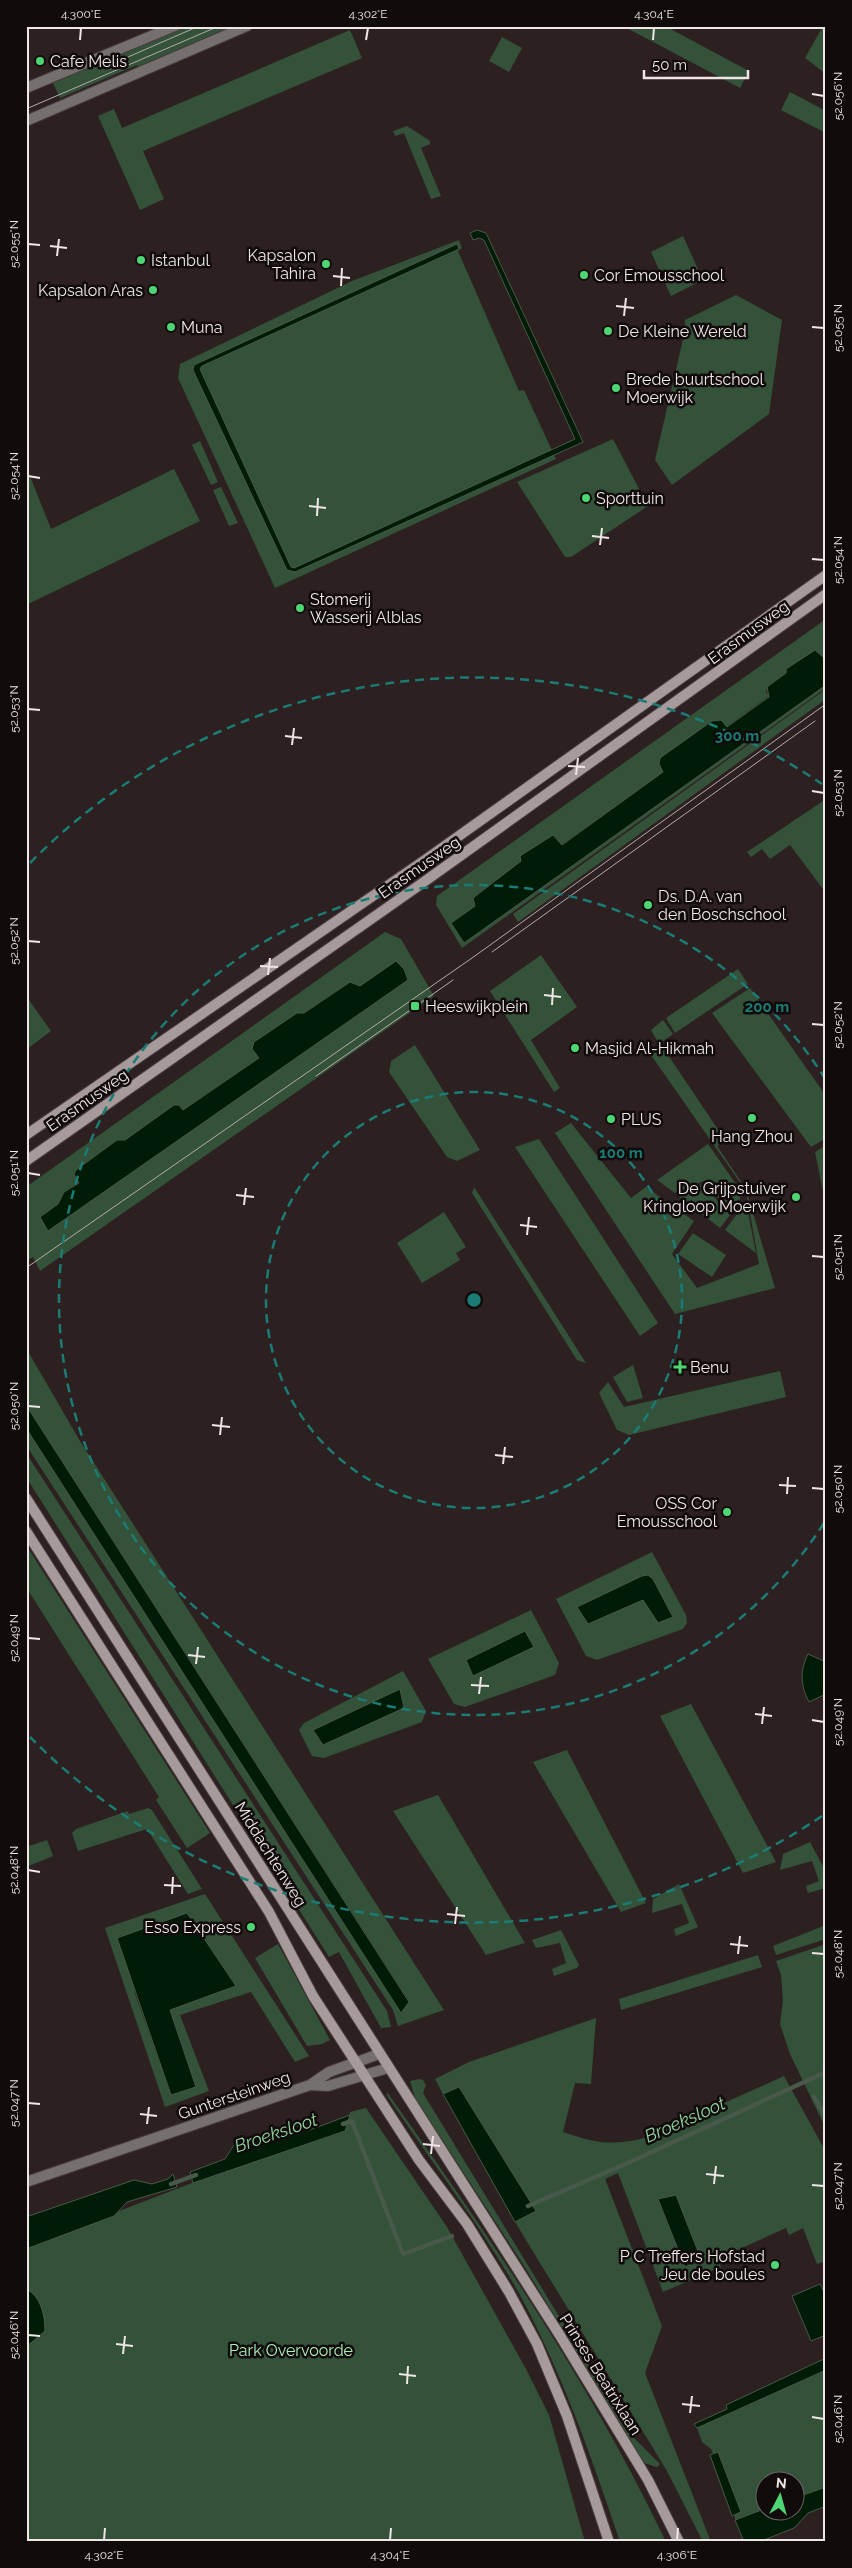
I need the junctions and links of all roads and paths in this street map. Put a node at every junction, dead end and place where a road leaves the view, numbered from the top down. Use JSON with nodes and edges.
{"nodes":[{"id":1,"x":175,"y":26,"type":"edge"},
{"id":2,"x":248,"y":26,"type":"edge"},
{"id":3,"x":26,"y":88,"type":"edge"},
{"id":4,"x":26,"y":121,"type":"edge"},
{"id":5,"x":826,"y":575,"type":"edge"},
{"id":6,"x":826,"y":594,"type":"edge"},
{"id":7,"x":26,"y":1135,"type":"edge"},
{"id":8,"x":26,"y":1161,"type":"edge"},
{"id":9,"x":26,"y":1498,"type":"edge"},
{"id":10,"x":26,"y":1530,"type":"edge"},
{"id":11,"x":378,"y":2054,"type":"junction"},
{"id":12,"x":356,"y":2062,"type":"junction"},
{"id":13,"x":388,"y":2068,"type":"junction"},
{"id":14,"x":364,"y":2075,"type":"junction"},
{"id":15,"x":310,"y":2085,"type":"junction"},
{"id":16,"x":26,"y":2182,"type":"edge"},
{"id":17,"x":490,"y":2227,"type":"joint"},
{"id":18,"x":609,"y":2542,"type":"edge"},
{"id":19,"x":679,"y":2542,"type":"edge"}],
"edges":[{"from":1,"to":3,"type":"street"},
{"from":2,"to":4,"type":"street"},
{"from":5,"to":7,"type":"main road","name":"Erasmusweg"},
{"from":6,"to":8,"type":"main road","name":"Erasmusweg"},
{"from":9,"to":11,"type":"main road","name":"Middachtenweg"},
{"from":10,"to":12,"type":"main road","name":"Middachtenweg"},
{"from":11,"to":12,"type":"street","name":"Guntersteinweg"},
{"from":11,"to":13,"type":"main road","name":"Middachtenweg"},
{"from":12,"to":14,"type":"main road","name":"Middachtenweg"},
{"from":12,"to":15,"type":"street","name":"Guntersteinweg"},
{"from":13,"to":14,"type":"street","name":"Guntersteinweg"},
{"from":13,"to":17,"type":"main road","name":"Middachtenweg"},
{"from":14,"to":15,"type":"street","name":"Guntersteinweg"},
{"from":14,"to":18,"type":"main road","name":"Middachtenweg"},
{"from":15,"to":16,"type":"street","name":"Guntersteinweg"},
{"from":17,"to":19,"type":"main road","name":"Prinses Beatrixlaan"}]}
